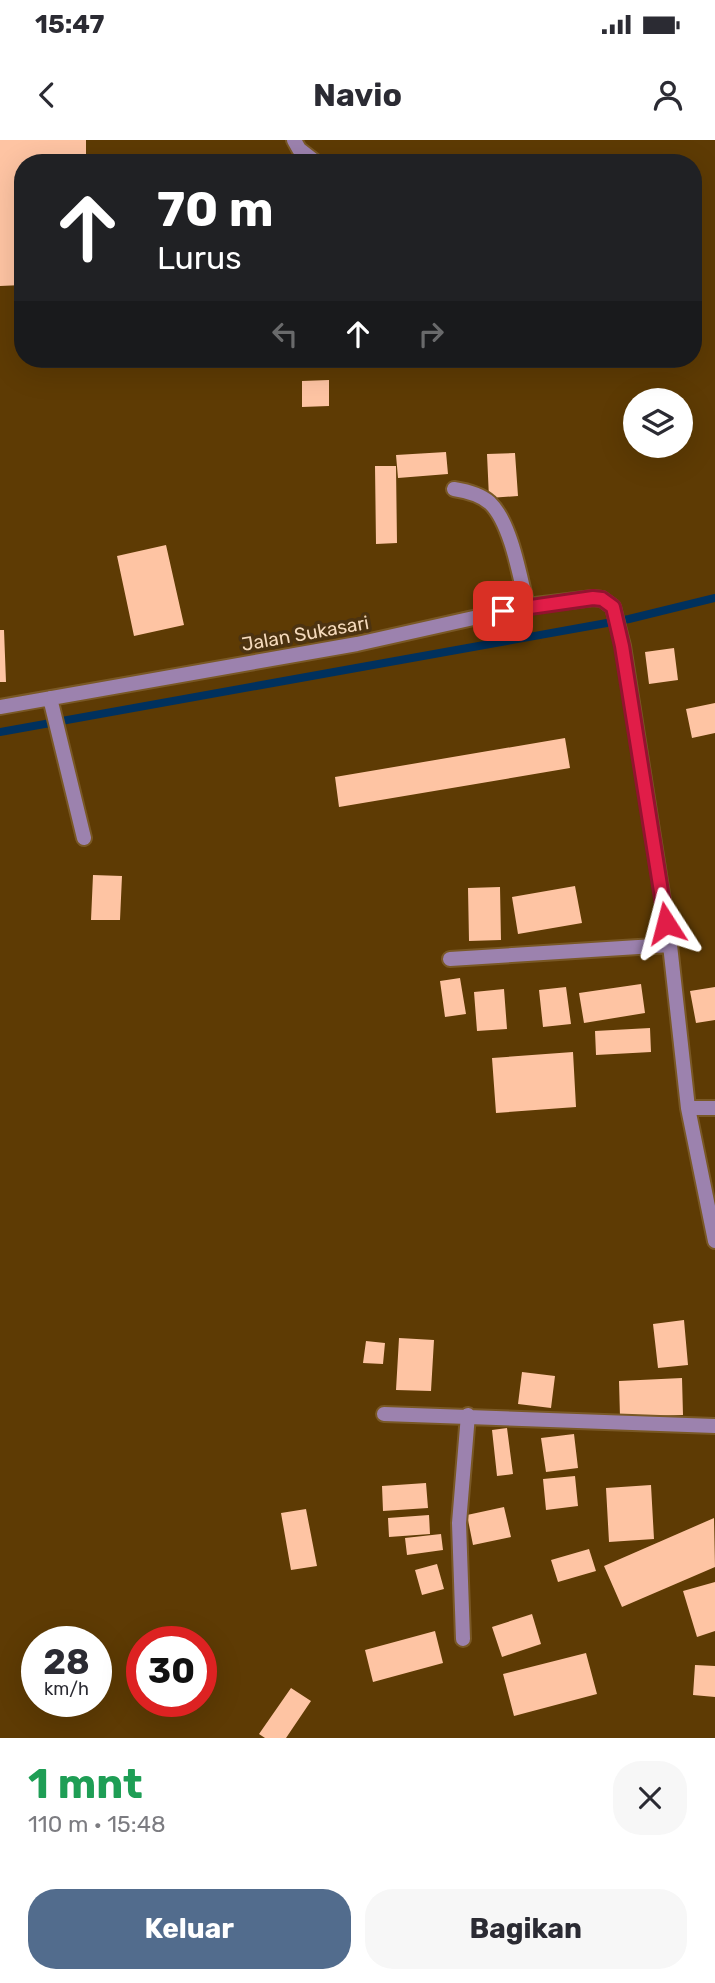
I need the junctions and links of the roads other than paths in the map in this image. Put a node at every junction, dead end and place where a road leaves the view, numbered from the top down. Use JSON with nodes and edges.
{"nodes":[{"id":1,"x":294,"y":140,"type":"edge"},
{"id":2,"x":305,"y":154,"type":"edge"},
{"id":3,"x":454,"y":489,"type":"dead end"},
{"id":4,"x":527,"y":606,"type":"junction"},
{"id":5,"x":51,"y":703,"type":"junction"},
{"id":6,"x":0,"y":707,"type":"edge"},
{"id":7,"x":84,"y":838,"type":"dead end"},
{"id":8,"x":670,"y":946,"type":"junction"},
{"id":9,"x":450,"y":959,"type":"dead end"},
{"id":10,"x":688,"y":1108,"type":"junction"},
{"id":11,"x":715,"y":1108,"type":"edge"},
{"id":12,"x":715,"y":1241,"type":"edge"},
{"id":13,"x":384,"y":1414,"type":"dead end"},
{"id":14,"x":468,"y":1415,"type":"junction"},
{"id":15,"x":715,"y":1426,"type":"edge"},
{"id":16,"x":463,"y":1639,"type":"dead end"}],
"edges":[{"from":1,"to":2,"type":"street"},
{"from":3,"to":4,"type":"street"},
{"from":4,"to":5,"type":"street","name":"Jalan Sukasari"},
{"from":4,"to":8,"type":"street","name":"Jalan Sukasari"},
{"from":5,"to":6,"type":"street","name":"Jalan Sukasari"},
{"from":5,"to":7,"type":"street"},
{"from":8,"to":9,"type":"street"},
{"from":8,"to":10,"type":"street"},
{"from":10,"to":11,"type":"street"},
{"from":10,"to":12,"type":"street"},
{"from":13,"to":14,"type":"street"},
{"from":14,"to":15,"type":"street"},
{"from":14,"to":16,"type":"street"}]}
